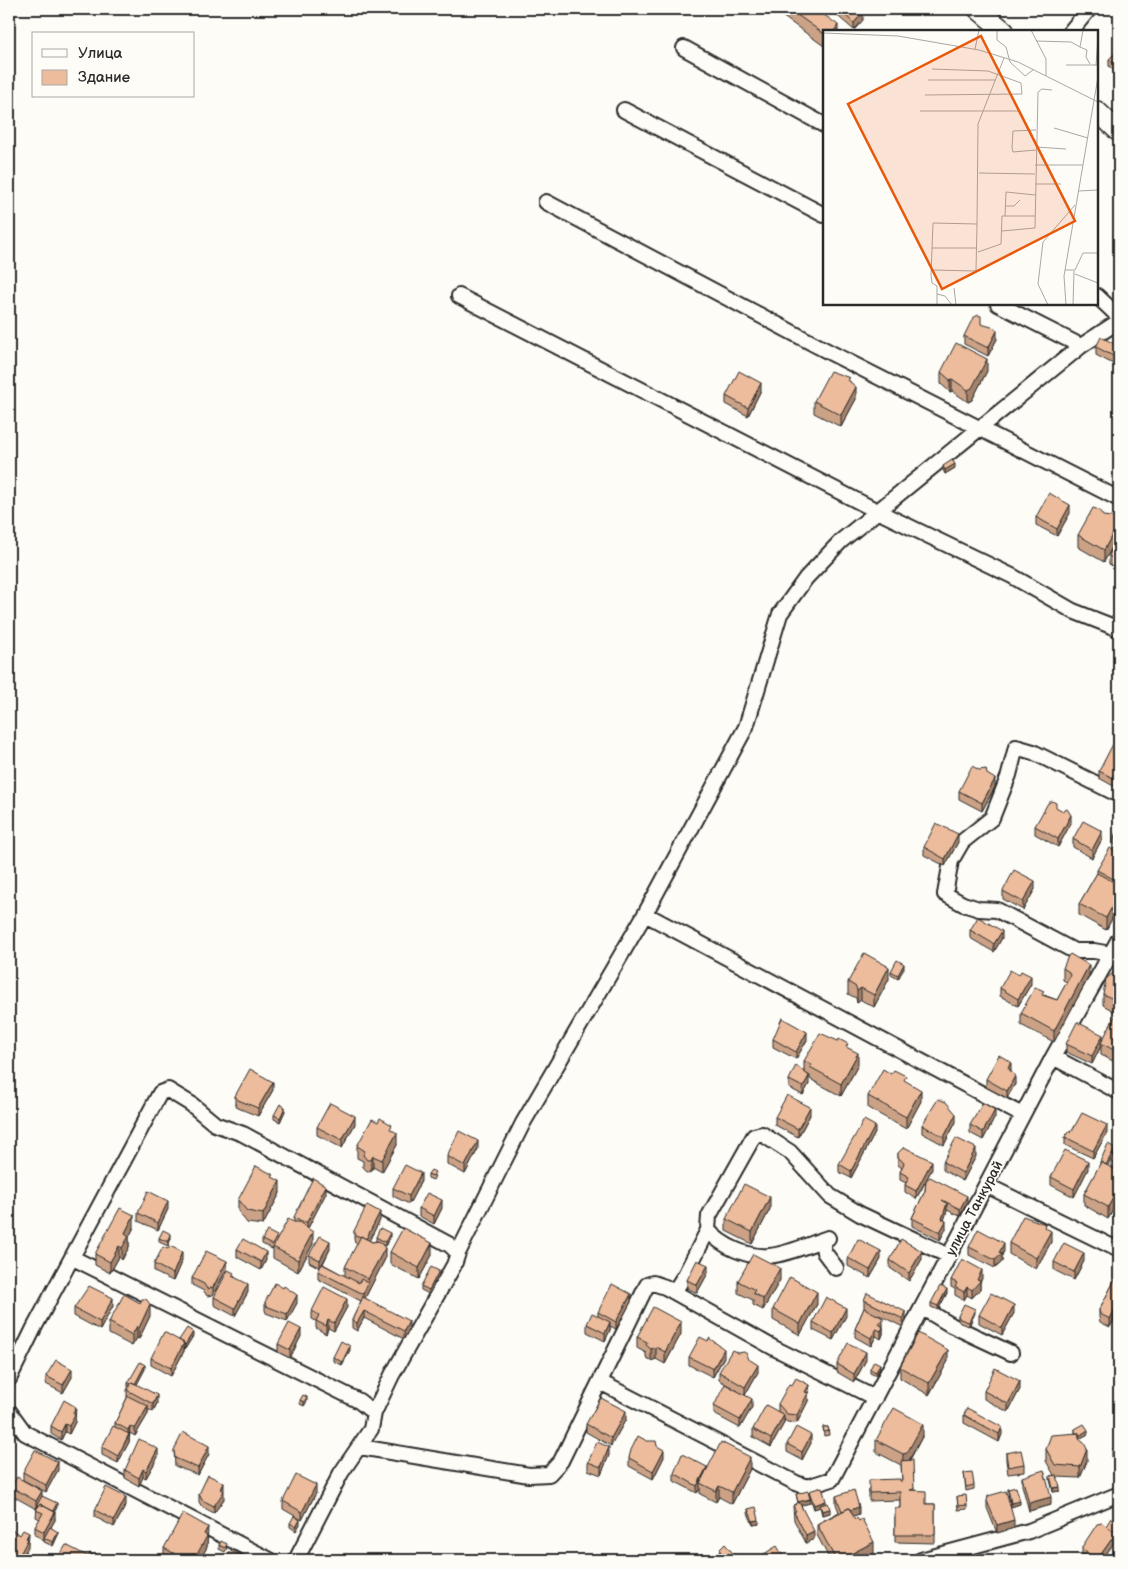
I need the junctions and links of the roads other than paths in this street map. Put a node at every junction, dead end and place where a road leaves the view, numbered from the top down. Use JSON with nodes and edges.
{"nodes":[{"id":1,"x":978,"y":9,"type":"edge"},
{"id":2,"x":1089,"y":9,"type":"edge"},
{"id":3,"x":1003,"y":30,"type":"edge"},
{"id":4,"x":1072,"y":30,"type":"edge"},
{"id":5,"x":684,"y":48,"type":"dead end"},
{"id":6,"x":624,"y":110,"type":"dead end"},
{"id":7,"x":1098,"y":112,"type":"edge"},
{"id":8,"x":823,"y":124,"type":"edge"},
{"id":9,"x":1119,"y":132,"type":"edge"},
{"id":10,"x":546,"y":202,"type":"dead end"},
{"id":11,"x":823,"y":214,"type":"edge"},
{"id":12,"x":459,"y":296,"type":"dead end"},
{"id":13,"x":1098,"y":297,"type":"edge"},
{"id":14,"x":1000,"y":305,"type":"edge"},
{"id":15,"x":1119,"y":316,"type":"edge"},
{"id":16,"x":1119,"y":321,"type":"edge"},
{"id":17,"x":1081,"y":346,"type":"junction"},
{"id":18,"x":979,"y":429,"type":"junction"},
{"id":19,"x":1119,"y":498,"type":"edge"},
{"id":20,"x":878,"y":512,"type":"junction"},
{"id":21,"x":1119,"y":629,"type":"edge"},
{"id":22,"x":1119,"y":794,"type":"edge"},
{"id":23,"x":645,"y":914,"type":"junction"},
{"id":24,"x":1119,"y":939,"type":"edge"},
{"id":25,"x":1111,"y":954,"type":"junction"},
{"id":26,"x":1053,"y":1056,"type":"junction"},
{"id":27,"x":1119,"y":1092,"type":"edge"},
{"id":28,"x":1022,"y":1115,"type":"junction"},
{"id":29,"x":986,"y":1185,"type":"junction"},
{"id":30,"x":708,"y":1230,"type":"junction"},
{"id":31,"x":1119,"y":1250,"type":"edge"},
{"id":32,"x":458,"y":1254,"type":"junction"},
{"id":33,"x":950,"y":1256,"type":"junction"},
{"id":34,"x":73,"y":1258,"type":"junction"},
{"id":35,"x":836,"y":1268,"type":"dead end"},
{"id":36,"x":674,"y":1292,"type":"junction"},
{"id":37,"x":926,"y":1302,"type":"junction"},
{"id":38,"x":1011,"y":1353,"type":"dead end"},
{"id":39,"x":9,"y":1379,"type":"edge"},
{"id":40,"x":600,"y":1382,"type":"junction"},
{"id":41,"x":875,"y":1398,"type":"junction"},
{"id":42,"x":9,"y":1412,"type":"edge"},
{"id":43,"x":374,"y":1413,"type":"junction"},
{"id":44,"x":371,"y":1429,"type":"junction"},
{"id":45,"x":360,"y":1447,"type":"junction"},
{"id":46,"x":381,"y":1449,"type":"junction"},
{"id":47,"x":1119,"y":1494,"type":"edge"},
{"id":48,"x":270,"y":1560,"type":"edge"},
{"id":49,"x":296,"y":1560,"type":"edge"},
{"id":50,"x":921,"y":1560,"type":"edge"}],
"edges":[{"from":1,"to":3,"type":"main road"},
{"from":2,"to":4,"type":"street"},
{"from":5,"to":8,"type":"street"},
{"from":6,"to":11,"type":"street"},
{"from":7,"to":9,"type":"main road"},
{"from":10,"to":18,"type":"street"},
{"from":12,"to":20,"type":"street"},
{"from":13,"to":15,"type":"street"},
{"from":14,"to":17,"type":"street"},
{"from":16,"to":17,"type":"street"},
{"from":17,"to":18,"type":"street"},
{"from":18,"to":19,"type":"street"},
{"from":18,"to":20,"type":"street"},
{"from":20,"to":21,"type":"street"},
{"from":20,"to":23,"type":"street"},
{"from":22,"to":25,"type":"street"},
{"from":23,"to":28,"type":"street"},
{"from":23,"to":32,"type":"street"},
{"from":24,"to":25,"type":"street","name":"улица Танкурай"},
{"from":25,"to":26,"type":"street","name":"улица Танкурай"},
{"from":26,"to":27,"type":"street"},
{"from":26,"to":28,"type":"street","name":"улица Танкурай"},
{"from":28,"to":29,"type":"street","name":"улица Танкурай"},
{"from":29,"to":31,"type":"street"},
{"from":29,"to":33,"type":"street","name":"улица Танкурай"},
{"from":30,"to":33,"type":"street"},
{"from":30,"to":35,"type":"street"},
{"from":30,"to":36,"type":"street"},
{"from":32,"to":34,"type":"street"},
{"from":32,"to":43,"type":"street"},
{"from":33,"to":37,"type":"street","name":"улица Танкурай"},
{"from":34,"to":39,"type":"street"},
{"from":34,"to":43,"type":"street"},
{"from":36,"to":40,"type":"street"},
{"from":36,"to":41,"type":"street"},
{"from":37,"to":38,"type":"street"},
{"from":37,"to":41,"type":"street","name":"улица Танкурай"},
{"from":40,"to":41,"type":"street","name":"улица Танкурай"},
{"from":40,"to":46,"type":"street"},
{"from":42,"to":48,"type":"street"},
{"from":43,"to":44,"type":"street"},
{"from":44,"to":45,"type":"street"},
{"from":44,"to":46,"type":"street"},
{"from":45,"to":46,"type":"street"},
{"from":45,"to":49,"type":"street"},
{"from":47,"to":50,"type":"street"}]}
